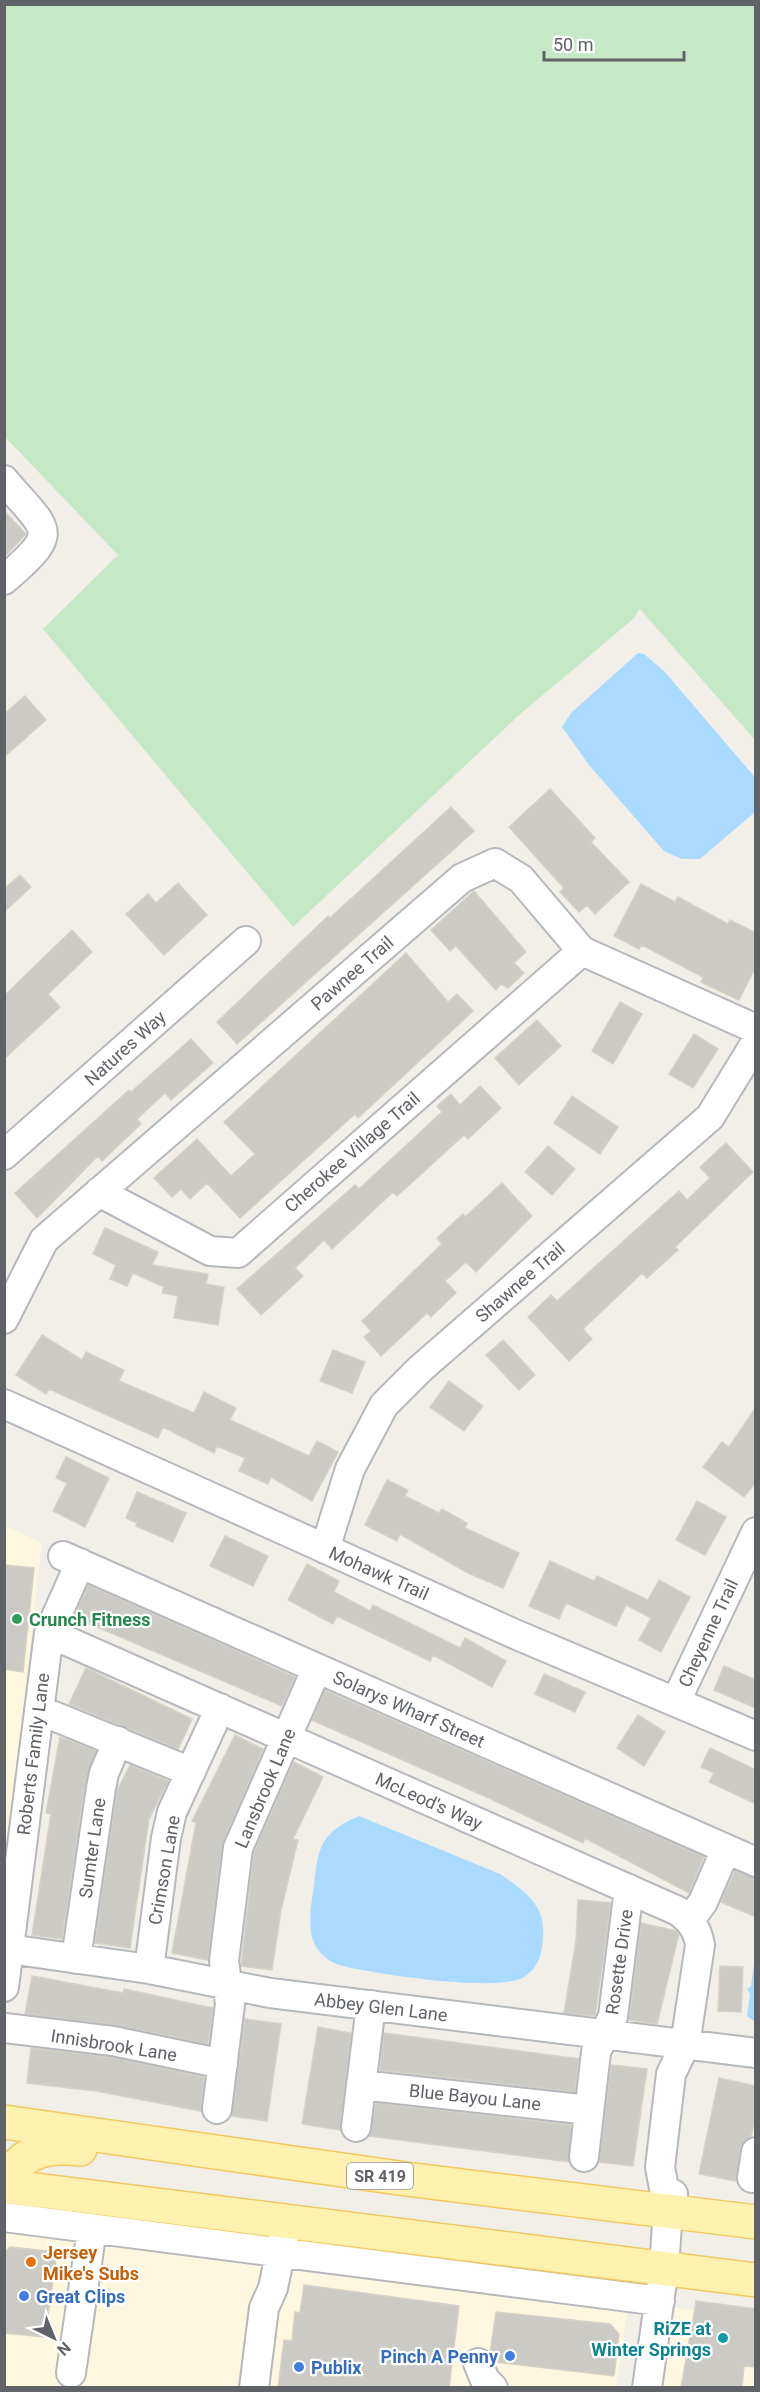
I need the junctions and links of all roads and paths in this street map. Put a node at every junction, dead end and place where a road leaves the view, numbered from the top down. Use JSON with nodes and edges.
{"nodes":[{"id":1,"x":4,"y":480,"type":"edge"},
{"id":2,"x":4,"y":580,"type":"edge"},
{"id":3,"x":246,"y":941,"type":"dead end"},
{"id":4,"x":582,"y":951,"type":"junction"},
{"id":5,"x":756,"y":1029,"type":"edge"},
{"id":6,"x":756,"y":1042,"type":"edge"},
{"id":7,"x":4,"y":1155,"type":"edge"},
{"id":8,"x":99,"y":1192,"type":"junction"},
{"id":9,"x":4,"y":1319,"type":"edge"},
{"id":10,"x":4,"y":1404,"type":"edge"},
{"id":11,"x":756,"y":1532,"type":"edge"},
{"id":12,"x":325,"y":1549,"type":"junction"},
{"id":13,"x":71,"y":1560,"type":"joint"},
{"id":14,"x":49,"y":1633,"type":"junction"},
{"id":15,"x":317,"y":1668,"type":"junction"},
{"id":16,"x":676,"y":1701,"type":"junction"},
{"id":17,"x":220,"y":1708,"type":"junction"},
{"id":18,"x":39,"y":1710,"type":"junction"},
{"id":19,"x":756,"y":1736,"type":"edge"},
{"id":20,"x":286,"y":1737,"type":"junction"},
{"id":21,"x":118,"y":1741,"type":"junction"},
{"id":22,"x":191,"y":1772,"type":"junction"},
{"id":23,"x":726,"y":1849,"type":"junction"},
{"id":24,"x":756,"y":1862,"type":"edge"},
{"id":25,"x":629,"y":1889,"type":"junction"},
{"id":26,"x":690,"y":1920,"type":"junction"},
{"id":27,"x":76,"y":1959,"type":"junction"},
{"id":28,"x":149,"y":1968,"type":"junction"},
{"id":29,"x":6,"y":1972,"type":"edge"},
{"id":30,"x":227,"y":1984,"type":"junction"},
{"id":31,"x":371,"y":2005,"type":"junction"},
{"id":32,"x":4,"y":2017,"type":"edge"},
{"id":33,"x":5,"y":2028,"type":"edge"},
{"id":34,"x":604,"y":2034,"type":"junction"},
{"id":35,"x":4,"y":2035,"type":"edge"},
{"id":36,"x":685,"y":2045,"type":"junction"},
{"id":37,"x":756,"y":2053,"type":"edge"},
{"id":38,"x":222,"y":2064,"type":"junction"},
{"id":39,"x":361,"y":2085,"type":"junction"},
{"id":40,"x":217,"y":2109,"type":"dead end"},
{"id":41,"x":589,"y":2110,"type":"junction"},
{"id":42,"x":4,"y":2122,"type":"edge"},
{"id":43,"x":356,"y":2127,"type":"dead end"},
{"id":44,"x":584,"y":2157,"type":"dead end"},
{"id":45,"x":406,"y":2179,"type":"junction"},
{"id":46,"x":4,"y":2182,"type":"edge"},
{"id":47,"x":4,"y":2186,"type":"edge"},
{"id":48,"x":668,"y":2211,"type":"junction"},
{"id":49,"x":4,"y":2217,"type":"edge"},
{"id":50,"x":286,"y":2221,"type":"junction"},
{"id":51,"x":756,"y":2222,"type":"edge"},
{"id":52,"x":92,"y":2229,"type":"junction"},
{"id":53,"x":280,"y":2253,"type":"junction"},
{"id":54,"x":664,"y":2268,"type":"junction"},
{"id":55,"x":756,"y":2280,"type":"edge"},
{"id":56,"x":660,"y":2301,"type":"junction"},
{"id":57,"x":478,"y":2363,"type":"dead end"},
{"id":58,"x":71,"y":2373,"type":"dead end"},
{"id":59,"x":254,"y":2388,"type":"edge"},
{"id":60,"x":493,"y":2388,"type":"edge"},
{"id":61,"x":647,"y":2388,"type":"edge"}],
"edges":[{"from":1,"to":2,"type":"street"},
{"from":3,"to":7,"type":"street","name":"Natures Way"},
{"from":4,"to":5,"type":"street","name":"Pawnee Trail"},
{"from":4,"to":8,"type":"street","name":"Cherokee Village Trail"},
{"from":4,"to":8,"type":"street","name":"Pawnee Trail"},
{"from":6,"to":12,"type":"street","name":"Shawnee Trail"},
{"from":8,"to":9,"type":"street","name":"Pawnee Trail"},
{"from":10,"to":12,"type":"street","name":"Mohawk Trail"},
{"from":11,"to":16,"type":"street","name":"Cheyenne Trail"},
{"from":12,"to":16,"type":"street","name":"Mohawk Trail"},
{"from":13,"to":14,"type":"street","name":"Roberts Family Lane"},
{"from":13,"to":15,"type":"street","name":"Solarys Wharf Street"},
{"from":14,"to":17,"type":"street","name":"McLeod's Way"},
{"from":14,"to":18,"type":"street","name":"Roberts Family Lane"},
{"from":15,"to":20,"type":"street","name":"Lansbrook Lane"},
{"from":15,"to":23,"type":"street","name":"Solarys Wharf Street"},
{"from":16,"to":19,"type":"street","name":"Mohawk Trail"},
{"from":17,"to":20,"type":"street","name":"McLeod's Way"},
{"from":17,"to":22,"type":"street","name":"Crimson Lane"},
{"from":18,"to":21,"type":"street"},
{"from":18,"to":29,"type":"street","name":"Roberts Family Lane"},
{"from":20,"to":25,"type":"street","name":"McLeod's Way"},
{"from":20,"to":30,"type":"street","name":"Lansbrook Lane"},
{"from":21,"to":22,"type":"street"},
{"from":21,"to":27,"type":"street","name":"Sumter Lane"},
{"from":22,"to":28,"type":"street","name":"Crimson Lane"},
{"from":23,"to":24,"type":"street","name":"Solarys Wharf Street"},
{"from":23,"to":26,"type":"street"},
{"from":25,"to":26,"type":"street","name":"McLeod's Way"},
{"from":25,"to":34,"type":"street","name":"Rosette Drive"},
{"from":26,"to":36,"type":"street"},
{"from":27,"to":28,"type":"street","name":"Abbey Glen Lane"},
{"from":27,"to":29,"type":"street","name":"Abbey Glen Lane"},
{"from":28,"to":30,"type":"street","name":"Abbey Glen Lane"},
{"from":30,"to":31,"type":"street","name":"Abbey Glen Lane"},
{"from":30,"to":38,"type":"street"},
{"from":31,"to":34,"type":"street","name":"Abbey Glen Lane"},
{"from":31,"to":39,"type":"street"},
{"from":32,"to":33,"type":"street"},
{"from":33,"to":35,"type":"street"},
{"from":33,"to":38,"type":"street","name":"Innisbrook Lane"},
{"from":34,"to":36,"type":"street","name":"Abbey Glen Lane"},
{"from":34,"to":41,"type":"street"},
{"from":36,"to":37,"type":"street","name":"Abbey Glen Lane"},
{"from":36,"to":48,"type":"street"},
{"from":38,"to":40,"type":"street"},
{"from":39,"to":41,"type":"street","name":"Blue Bayou Lane"},
{"from":39,"to":43,"type":"street"},
{"from":41,"to":44,"type":"street"},
{"from":42,"to":45,"type":"main road","number":"SR 419"},
{"from":45,"to":46,"type":"main road"},
{"from":45,"to":48,"type":"main road","number":"SR 419"},
{"from":47,"to":50,"type":"main road"},
{"from":48,"to":51,"type":"main road","number":"SR 419"},
{"from":48,"to":54,"type":"street"},
{"from":49,"to":52,"type":"street"},
{"from":50,"to":53,"type":"street"},
{"from":50,"to":54,"type":"main road"},
{"from":52,"to":53,"type":"street"},
{"from":52,"to":58,"type":"street"},
{"from":53,"to":56,"type":"street"},
{"from":53,"to":59,"type":"street"},
{"from":54,"to":55,"type":"main road"},
{"from":54,"to":56,"type":"street"},
{"from":56,"to":61,"type":"street"},
{"from":57,"to":60,"type":"street"}]}
